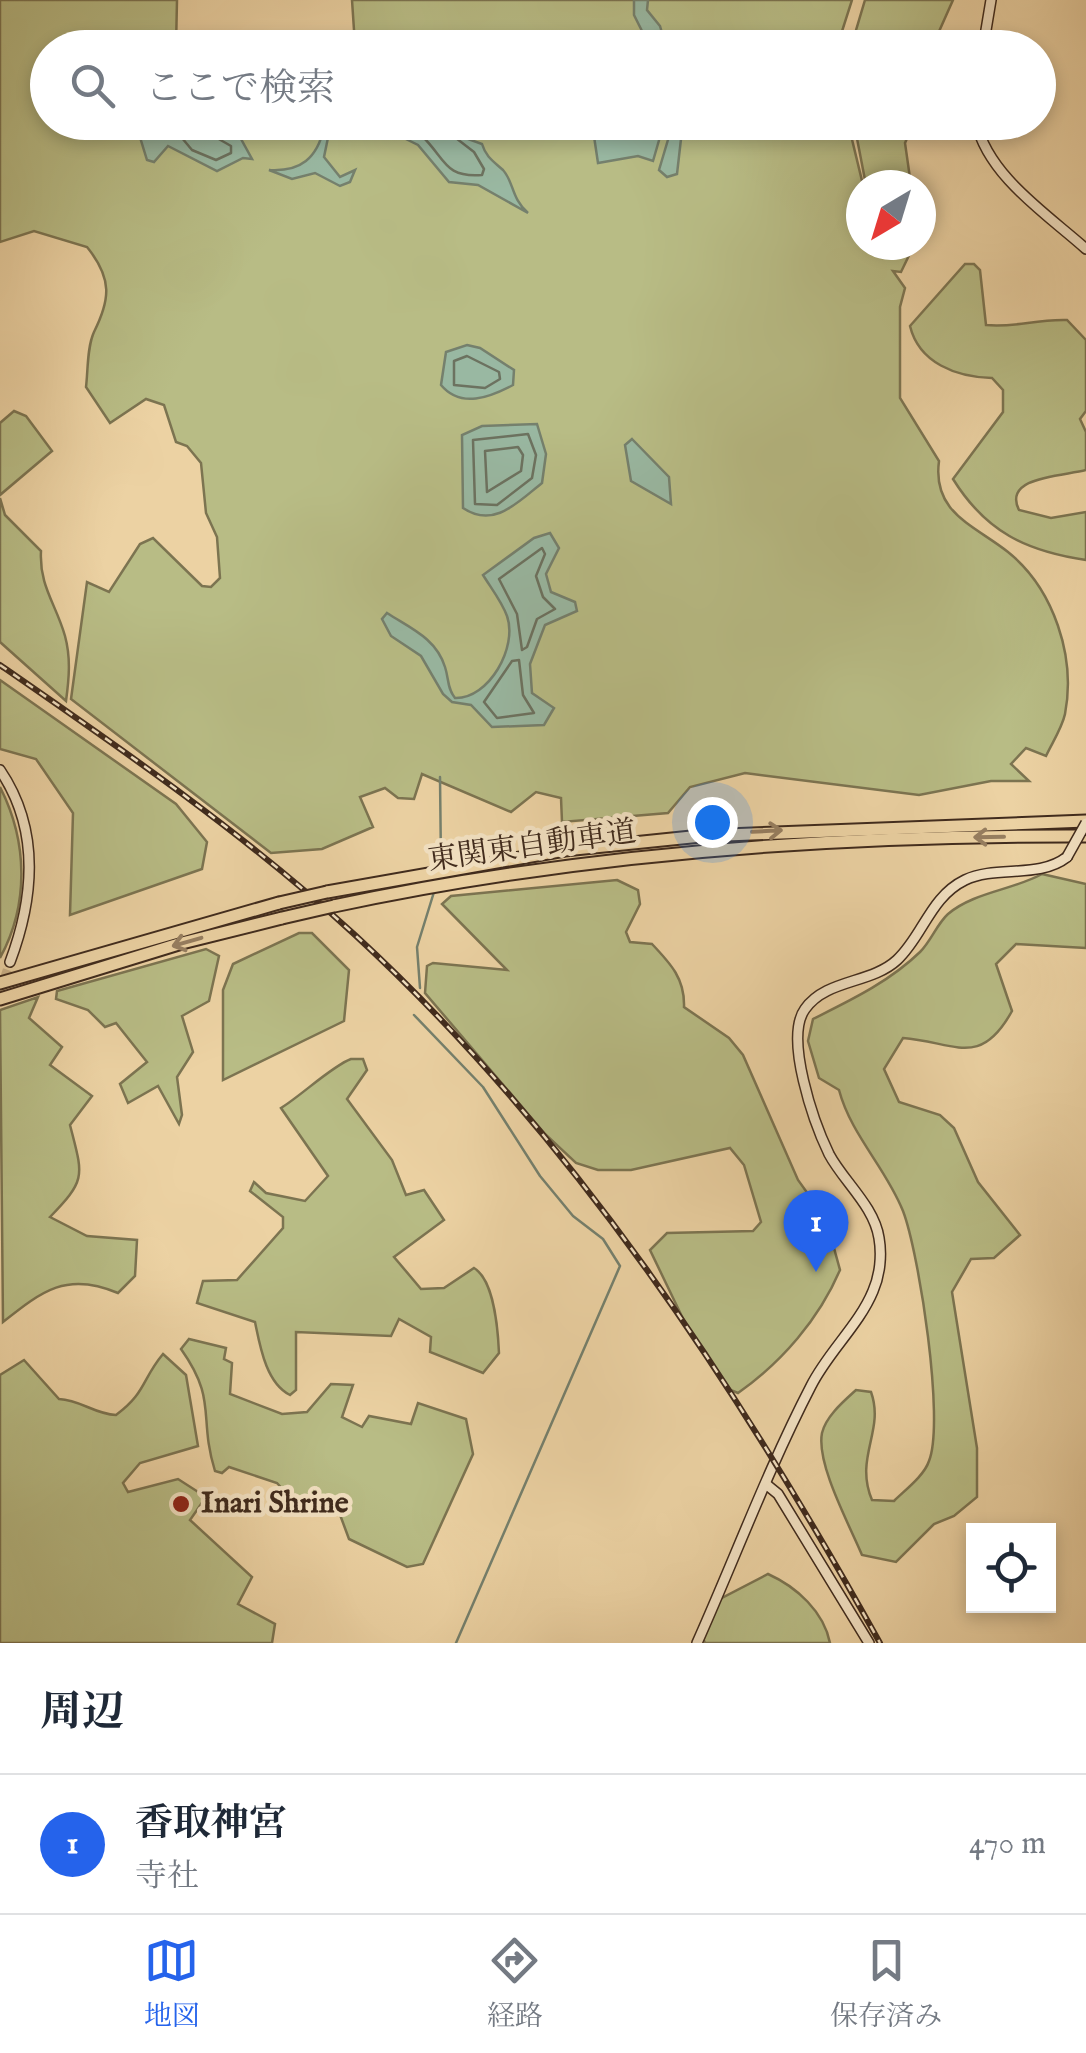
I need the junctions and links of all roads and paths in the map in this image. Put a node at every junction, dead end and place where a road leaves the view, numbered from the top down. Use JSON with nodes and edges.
{"nodes":[{"id":1,"x":991,"y":0,"type":"edge"},
{"id":2,"x":986,"y":30,"type":"edge"},
{"id":3,"x":985,"y":140,"type":"edge"},
{"id":4,"x":1086,"y":249,"type":"edge"},
{"id":5,"x":0,"y":770,"type":"edge"},
{"id":6,"x":1086,"y":822,"type":"edge"},
{"id":7,"x":1086,"y":836,"type":"edge"},
{"id":8,"x":367,"y":892,"type":"junction"},
{"id":9,"x":10,"y":962,"type":"dead end"},
{"id":10,"x":0,"y":983,"type":"edge"},
{"id":11,"x":0,"y":999,"type":"edge"},
{"id":12,"x":767,"y":1485,"type":"junction"},
{"id":13,"x":697,"y":1643,"type":"edge"},
{"id":14,"x":869,"y":1643,"type":"edge"}],
"edges":[{"from":1,"to":2,"type":"street"},
{"from":3,"to":4,"type":"street"},
{"from":5,"to":9,"type":"street"},
{"from":8,"to":6,"type":"highway","name":"東関東自動車道","one_way":true},
{"from":6,"to":12,"type":"street","bridge":true},
{"from":7,"to":8,"type":"highway","name":"東関東自動車道","one_way":true},
{"from":8,"to":10,"type":"highway","name":"東関東自動車道","bridge":true},
{"from":8,"to":11,"type":"highway","name":"東関東自動車道","one_way":true,"bridge":true},
{"from":12,"to":13,"type":"street"},
{"from":12,"to":14,"type":"street"}]}
